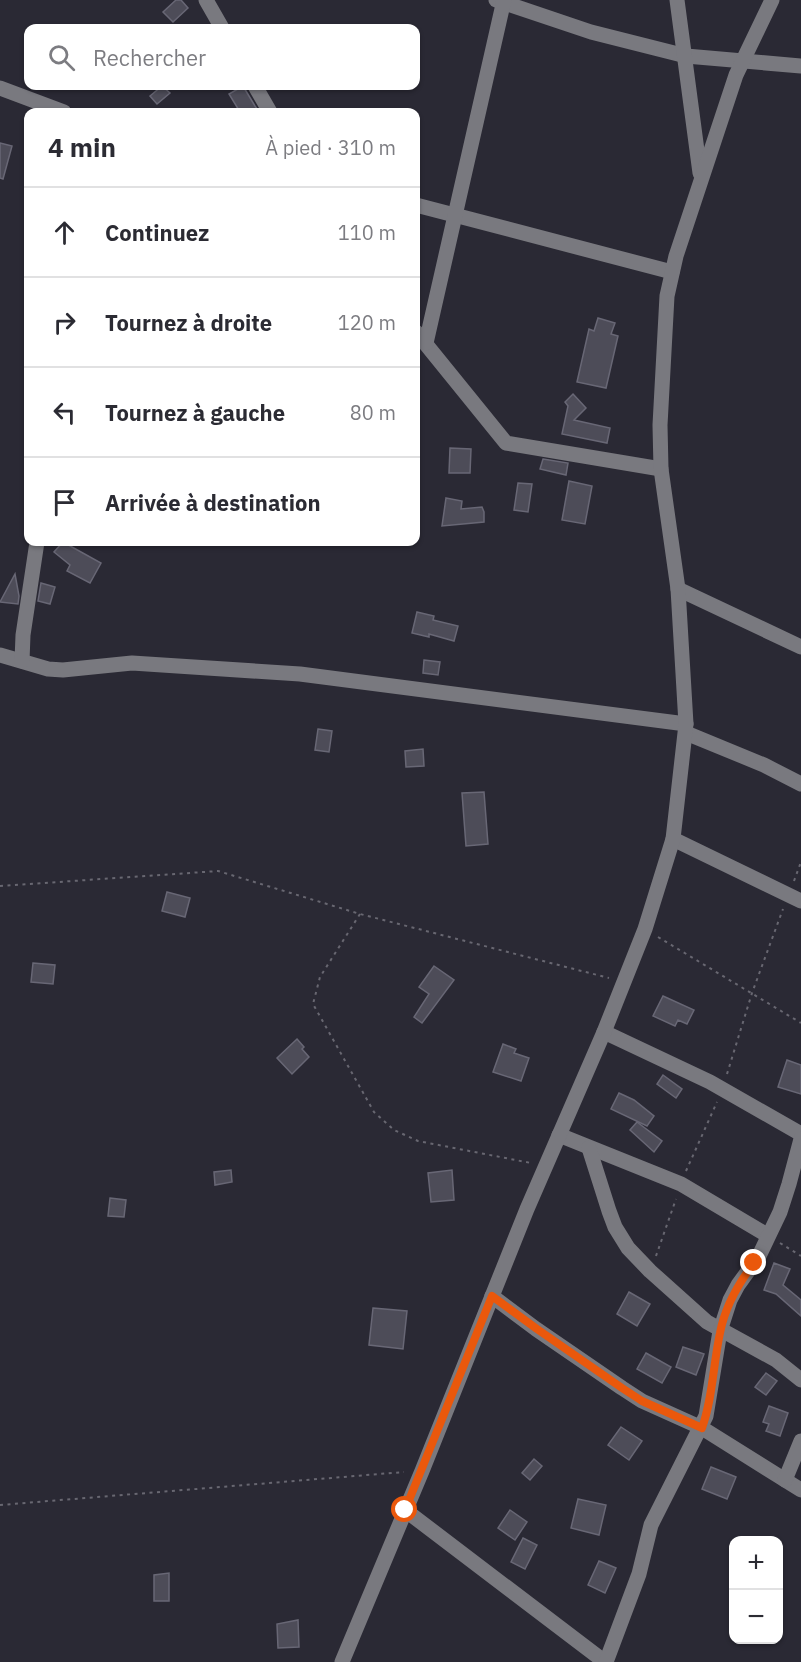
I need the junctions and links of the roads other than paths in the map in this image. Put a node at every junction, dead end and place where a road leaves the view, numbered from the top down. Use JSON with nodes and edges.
{"nodes":[{"id":1,"x":206,"y":0,"type":"edge"},
{"id":2,"x":677,"y":0,"type":"edge"},
{"id":3,"x":772,"y":0,"type":"edge"},
{"id":4,"x":502,"y":1,"type":"edge"},
{"id":5,"x":220,"y":24,"type":"edge"},
{"id":6,"x":686,"y":56,"type":"junction"},
{"id":7,"x":741,"y":60,"type":"junction"},
{"id":8,"x":801,"y":66,"type":"edge"},
{"id":9,"x":0,"y":88,"type":"edge"},
{"id":10,"x":257,"y":90,"type":"edge"},
{"id":11,"x":53,"y":108,"type":"edge"},
{"id":12,"x":268,"y":108,"type":"edge"},
{"id":13,"x":700,"y":178,"type":"junction"},
{"id":14,"x":420,"y":206,"type":"edge"},
{"id":15,"x":456,"y":214,"type":"junction"},
{"id":16,"x":672,"y":272,"type":"junction"},
{"id":17,"x":421,"y":338,"type":"edge"},
{"id":18,"x":661,"y":469,"type":"junction"},
{"id":19,"x":36,"y":546,"type":"edge"},
{"id":20,"x":678,"y":589,"type":"junction"},
{"id":21,"x":801,"y":647,"type":"edge"},
{"id":22,"x":0,"y":655,"type":"edge"},
{"id":23,"x":22,"y":661,"type":"junction"},
{"id":24,"x":686,"y":729,"type":"junction"},
{"id":25,"x":801,"y":784,"type":"edge"},
{"id":26,"x":674,"y":839,"type":"junction"},
{"id":27,"x":795,"y":898,"type":"edge"},
{"id":28,"x":604,"y":1032,"type":"junction"},
{"id":29,"x":801,"y":1134,"type":"edge"},
{"id":30,"x":559,"y":1135,"type":"junction"},
{"id":31,"x":801,"y":1139,"type":"edge"},
{"id":32,"x":590,"y":1148,"type":"junction"},
{"id":33,"x":767,"y":1235,"type":"junction"},
{"id":34,"x":492,"y":1296,"type":"junction"},
{"id":35,"x":720,"y":1330,"type":"junction"},
{"id":36,"x":801,"y":1380,"type":"edge"},
{"id":37,"x":702,"y":1428,"type":"junction"},
{"id":38,"x":801,"y":1441,"type":"edge"},
{"id":39,"x":785,"y":1480,"type":"junction"},
{"id":40,"x":801,"y":1490,"type":"edge"},
{"id":41,"x":405,"y":1510,"type":"junction"},
{"id":42,"x":342,"y":1662,"type":"edge"},
{"id":43,"x":606,"y":1662,"type":"edge"}],
"edges":[{"from":1,"to":5,"type":"street"},
{"from":2,"to":6,"type":"street"},
{"from":3,"to":7,"type":"street"},
{"from":4,"to":6,"type":"street"},
{"from":4,"to":15,"type":"street"},
{"from":6,"to":7,"type":"street"},
{"from":6,"to":13,"type":"street"},
{"from":7,"to":8,"type":"street"},
{"from":7,"to":13,"type":"street"},
{"from":9,"to":11,"type":"street"},
{"from":10,"to":12,"type":"street"},
{"from":13,"to":16,"type":"street"},
{"from":14,"to":15,"type":"street"},
{"from":15,"to":16,"type":"street"},
{"from":15,"to":17,"type":"street"},
{"from":16,"to":18,"type":"street"},
{"from":17,"to":18,"type":"street"},
{"from":18,"to":20,"type":"street"},
{"from":19,"to":23,"type":"street"},
{"from":20,"to":21,"type":"street"},
{"from":20,"to":24,"type":"street"},
{"from":22,"to":23,"type":"street"},
{"from":23,"to":24,"type":"street"},
{"from":24,"to":25,"type":"street"},
{"from":24,"to":26,"type":"street"},
{"from":26,"to":27,"type":"street"},
{"from":26,"to":28,"type":"street"},
{"from":28,"to":29,"type":"street"},
{"from":28,"to":30,"type":"street"},
{"from":30,"to":32,"type":"street"},
{"from":30,"to":34,"type":"street"},
{"from":31,"to":33,"type":"street"},
{"from":32,"to":33,"type":"street"},
{"from":32,"to":35,"type":"street"},
{"from":33,"to":35,"type":"street"},
{"from":34,"to":37,"type":"street"},
{"from":34,"to":41,"type":"street"},
{"from":35,"to":36,"type":"street"},
{"from":35,"to":37,"type":"street"},
{"from":37,"to":39,"type":"street"},
{"from":37,"to":43,"type":"street"},
{"from":38,"to":39,"type":"street"},
{"from":39,"to":40,"type":"street"},
{"from":41,"to":42,"type":"street"},
{"from":41,"to":43,"type":"street"}]}
